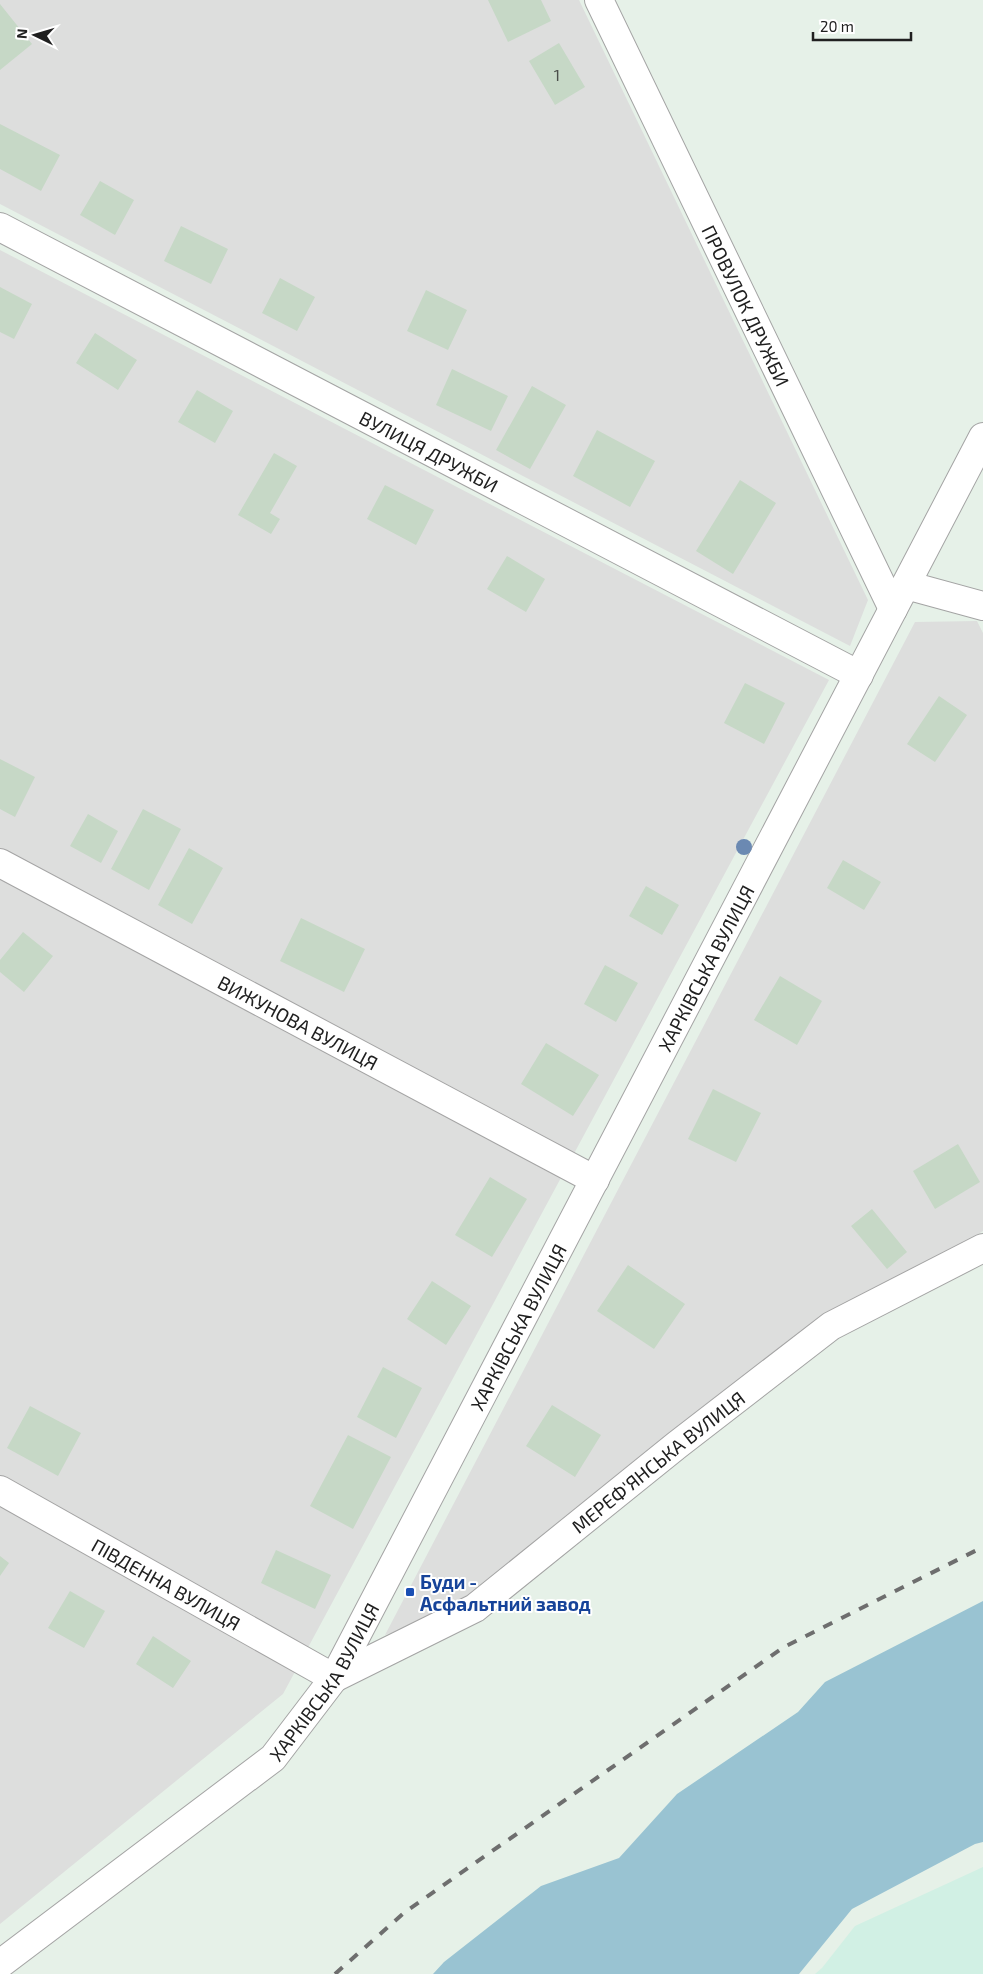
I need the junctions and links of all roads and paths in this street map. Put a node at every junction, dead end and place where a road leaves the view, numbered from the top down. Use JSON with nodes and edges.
{"nodes":[{"id":1,"x":600,"y":0,"type":"edge"},
{"id":2,"x":0,"y":227,"type":"edge"},
{"id":3,"x":983,"y":437,"type":"edge"},
{"id":4,"x":906,"y":584,"type":"junction"},
{"id":5,"x":983,"y":606,"type":"edge"},
{"id":6,"x":893,"y":609,"type":"junction"},
{"id":7,"x":858,"y":675,"type":"junction"},
{"id":8,"x":0,"y":863,"type":"edge"},
{"id":9,"x":595,"y":1180,"type":"junction"},
{"id":10,"x":983,"y":1248,"type":"edge"},
{"id":11,"x":0,"y":1490,"type":"edge"},
{"id":12,"x":334,"y":1678,"type":"junction"},
{"id":13,"x":0,"y":1964,"type":"edge"}],
"edges":[{"from":1,"to":6,"type":"street","name":"ПРОВУЛОК ДРУЖБИ"},
{"from":2,"to":7,"type":"street","name":"ВУЛИЦЯ ДРУЖБИ"},
{"from":3,"to":4,"type":"street","name":"ХАРКІВСЬКА ВУЛИЦЯ"},
{"from":4,"to":5,"type":"street"},
{"from":4,"to":6,"type":"street","name":"ХАРКІВСЬКА ВУЛИЦЯ"},
{"from":6,"to":7,"type":"street","name":"ХАРКІВСЬКА ВУЛИЦЯ"},
{"from":7,"to":9,"type":"street","name":"ХАРКІВСЬКА ВУЛИЦЯ"},
{"from":8,"to":9,"type":"street","name":"ВИЖУНОВА ВУЛИЦЯ"},
{"from":9,"to":12,"type":"street","name":"ХАРКІВСЬКА ВУЛИЦЯ"},
{"from":10,"to":12,"type":"street","name":"МЕРЕФ'ЯНСЬКА ВУЛИЦЯ"},
{"from":11,"to":12,"type":"street","name":"ПІВДЕННА ВУЛИЦЯ"},
{"from":12,"to":13,"type":"street","name":"ХАРКІВСЬКА ВУЛИЦЯ"}]}
